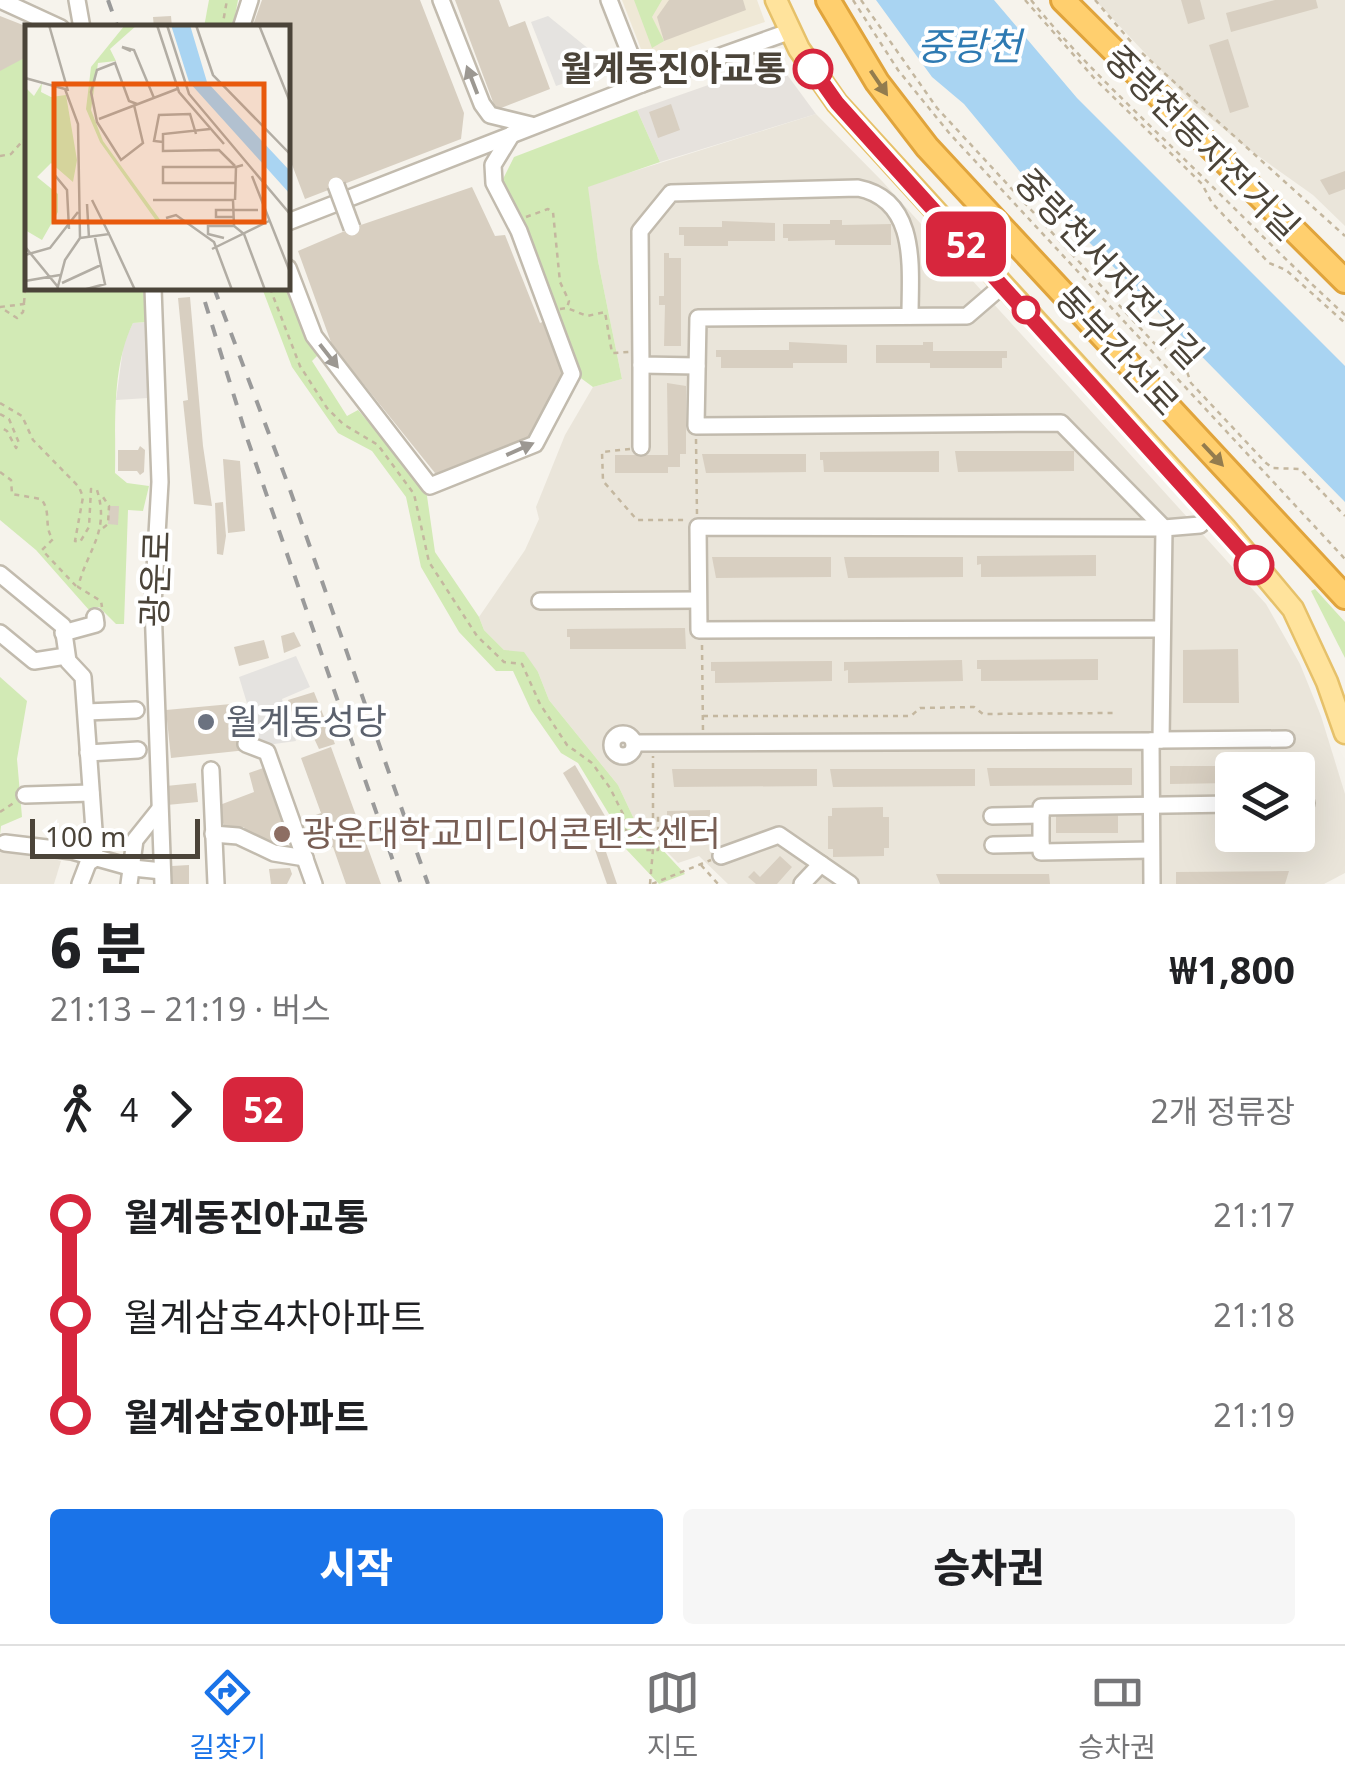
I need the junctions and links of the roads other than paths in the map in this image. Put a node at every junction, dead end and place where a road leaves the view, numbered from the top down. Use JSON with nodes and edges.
{"nodes":[{"id":1,"x":0,"y":0,"type":"edge"},
{"id":2,"x":76,"y":0,"type":"edge"},
{"id":3,"x":250,"y":0,"type":"edge"},
{"id":4,"x":441,"y":0,"type":"edge"},
{"id":5,"x":609,"y":0,"type":"edge"},
{"id":6,"x":776,"y":0,"type":"edge"},
{"id":7,"x":828,"y":0,"type":"edge"},
{"id":8,"x":1063,"y":0,"type":"edge"},
{"id":9,"x":54,"y":25,"type":"edge"},
{"id":10,"x":81,"y":25,"type":"edge"},
{"id":11,"x":243,"y":25,"type":"edge"},
{"id":12,"x":791,"y":31,"type":"junction"},
{"id":13,"x":642,"y":84,"type":"junction"},
{"id":14,"x":535,"y":126,"type":"junction"},
{"id":15,"x":512,"y":134,"type":"junction"},
{"id":16,"x":494,"y":183,"type":"junction"},
{"id":17,"x":336,"y":186,"type":"dead end"},
{"id":18,"x":290,"y":221,"type":"edge"},
{"id":19,"x":352,"y":228,"type":"dead end"},
{"id":20,"x":290,"y":273,"type":"edge"},
{"id":21,"x":1345,"y":282,"type":"edge"},
{"id":22,"x":1003,"y":285,"type":"junction"},
{"id":23,"x":153,"y":290,"type":"edge"},
{"id":24,"x":551,"y":315,"type":"road end"},
{"id":25,"x":910,"y":316,"type":"junction"},
{"id":26,"x":641,"y":365,"type":"junction"},
{"id":27,"x":697,"y":366,"type":"junction"},
{"id":28,"x":641,"y":447,"type":"road end"},
{"id":29,"x":1211,"y":514,"type":"junction"},
{"id":30,"x":1164,"y":528,"type":"junction"},
{"id":31,"x":0,"y":574,"type":"edge"},
{"id":32,"x":1345,"y":597,"type":"edge"},
{"id":33,"x":698,"y":600,"type":"junction"},
{"id":34,"x":540,"y":601,"type":"dead end"},
{"id":35,"x":96,"y":621,"type":"road end"},
{"id":36,"x":1162,"y":629,"type":"junction"},
{"id":37,"x":63,"y":632,"type":"junction"},
{"id":38,"x":0,"y":633,"type":"edge"},
{"id":39,"x":66,"y":656,"type":"junction"},
{"id":40,"x":136,"y":710,"type":"dead end"},
{"id":41,"x":86,"y":712,"type":"junction"},
{"id":42,"x":1345,"y":732,"type":"edge"},
{"id":43,"x":1286,"y":739,"type":"dead end"},
{"id":44,"x":1156,"y":740,"type":"junction"},
{"id":45,"x":246,"y":744,"type":"dead end"},
{"id":46,"x":634,"y":744,"type":"dead end"},
{"id":47,"x":138,"y":750,"type":"dead end"},
{"id":48,"x":88,"y":753,"type":"junction"},
{"id":49,"x":212,"y":770,"type":"dead end"},
{"id":50,"x":90,"y":793,"type":"junction"},
{"id":51,"x":26,"y":795,"type":"road end"},
{"id":52,"x":1215,"y":804,"type":"edge"},
{"id":53,"x":1151,"y":806,"type":"junction"},
{"id":54,"x":158,"y":810,"type":"junction"},
{"id":55,"x":1041,"y":815,"type":"junction"},
{"id":56,"x":992,"y":816,"type":"dead end"},
{"id":57,"x":213,"y":834,"type":"junction"},
{"id":58,"x":5,"y":843,"type":"dead end"},
{"id":59,"x":1041,"y":844,"type":"junction"},
{"id":60,"x":992,"y":845,"type":"dead end"},
{"id":61,"x":1151,"y":850,"type":"junction"},
{"id":62,"x":720,"y":856,"type":"dead end"},
{"id":63,"x":305,"y":858,"type":"junction"},
{"id":64,"x":94,"y":859,"type":"junction"},
{"id":65,"x":820,"y":864,"type":"junction"},
{"id":66,"x":131,"y":876,"type":"edge"},
{"id":67,"x":163,"y":878,"type":"edge"},
{"id":68,"x":846,"y":883,"type":"edge"},
{"id":69,"x":80,"y":884,"type":"edge"},
{"id":70,"x":216,"y":884,"type":"edge"},
{"id":71,"x":314,"y":884,"type":"edge"},
{"id":72,"x":802,"y":884,"type":"edge"},
{"id":73,"x":1152,"y":884,"type":"edge"}],
"edges":[{"from":1,"to":9,"type":"street"},
{"from":2,"to":10,"type":"street"},
{"from":3,"to":11,"type":"street"},
{"from":14,"to":4,"type":"street","one_way":true},
{"from":5,"to":13,"type":"street"},
{"from":6,"to":12,"type":"main road"},
{"from":7,"to":32,"type":"highway","name":"동부간선로","one_way":true},
{"from":8,"to":21,"type":"highway"},
{"from":12,"to":13,"type":"street"},
{"from":12,"to":22,"type":"main road"},
{"from":13,"to":14,"type":"street"},
{"from":14,"to":15,"type":"street"},
{"from":15,"to":16,"type":"street"},
{"from":15,"to":18,"type":"street"},
{"from":20,"to":16,"type":"street","one_way":true},
{"from":16,"to":24,"type":"street"},
{"from":17,"to":19,"type":"street","bridge":true},
{"from":22,"to":25,"type":"street"},
{"from":22,"to":29,"type":"main road"},
{"from":23,"to":54,"type":"street","name":"광운로"},
{"from":25,"to":26,"type":"street"},
{"from":25,"to":27,"type":"street"},
{"from":26,"to":27,"type":"street"},
{"from":26,"to":28,"type":"street"},
{"from":27,"to":30,"type":"street"},
{"from":29,"to":30,"type":"street"},
{"from":29,"to":42,"type":"main road"},
{"from":30,"to":33,"type":"street"},
{"from":30,"to":36,"type":"street"},
{"from":31,"to":37,"type":"street"},
{"from":33,"to":34,"type":"street"},
{"from":33,"to":36,"type":"street"},
{"from":35,"to":37,"type":"street"},
{"from":36,"to":44,"type":"street"},
{"from":37,"to":39,"type":"street"},
{"from":38,"to":39,"type":"street"},
{"from":39,"to":41,"type":"street"},
{"from":40,"to":41,"type":"street"},
{"from":41,"to":48,"type":"street"},
{"from":43,"to":44,"type":"street"},
{"from":44,"to":46,"type":"street"},
{"from":44,"to":53,"type":"street"},
{"from":45,"to":63,"type":"street"},
{"from":47,"to":48,"type":"street"},
{"from":48,"to":50,"type":"street"},
{"from":49,"to":57,"type":"street"},
{"from":50,"to":51,"type":"street"},
{"from":50,"to":64,"type":"street"},
{"from":52,"to":53,"type":"street"},
{"from":53,"to":55,"type":"street"},
{"from":53,"to":61,"type":"street"},
{"from":54,"to":66,"type":"street"},
{"from":54,"to":67,"type":"street","name":"광운로"},
{"from":55,"to":56,"type":"street"},
{"from":55,"to":59,"type":"street"},
{"from":57,"to":63,"type":"street"},
{"from":57,"to":70,"type":"street"},
{"from":58,"to":64,"type":"street","name":"광운로"},
{"from":59,"to":60,"type":"street"},
{"from":59,"to":61,"type":"street"},
{"from":61,"to":73,"type":"street"},
{"from":62,"to":65,"type":"street"},
{"from":63,"to":71,"type":"street"},
{"from":64,"to":66,"type":"street","name":"광운로"},
{"from":64,"to":69,"type":"street"},
{"from":65,"to":68,"type":"street"},
{"from":65,"to":72,"type":"street"},
{"from":66,"to":67,"type":"street","name":"광운로"}]}
